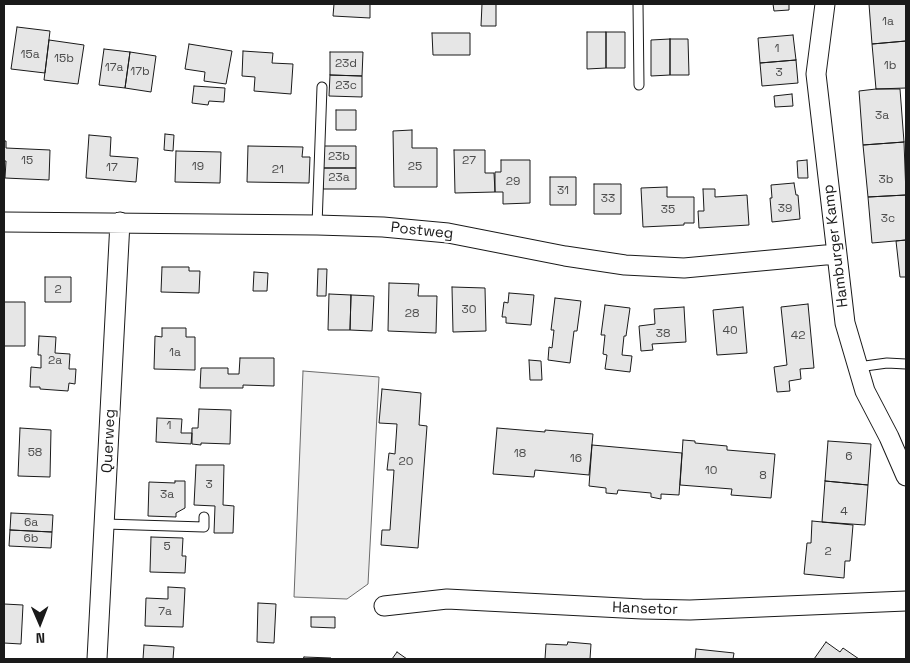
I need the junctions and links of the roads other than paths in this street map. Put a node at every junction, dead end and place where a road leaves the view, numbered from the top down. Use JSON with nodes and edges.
{"nodes":[{"id":1,"x":638,"y":4,"type":"edge"},
{"id":2,"x":825,"y":4,"type":"edge"},
{"id":3,"x":639,"y":85,"type":"dead end"},
{"id":4,"x":322,"y":87,"type":"dead end"},
{"id":5,"x":4,"y":222,"type":"edge"},
{"id":6,"x":120,"y":222,"type":"junction"},
{"id":7,"x":317,"y":225,"type":"junction"},
{"id":8,"x":836,"y":254,"type":"junction"},
{"id":9,"x":906,"y":364,"type":"edge"},
{"id":10,"x":858,"y":367,"type":"junction"},
{"id":11,"x":906,"y":476,"type":"edge"},
{"id":12,"x":204,"y":517,"type":"dead end"},
{"id":13,"x":105,"y":524,"type":"junction"},
{"id":14,"x":906,"y":601,"type":"edge"},
{"id":15,"x":384,"y":606,"type":"dead end"},
{"id":16,"x":97,"y":659,"type":"edge"}],
"edges":[{"from":1,"to":3,"type":"lane"},
{"from":2,"to":8,"type":"street","name":"Hamburger Kamp"},
{"from":4,"to":7,"type":"lane"},
{"from":5,"to":6,"type":"street","name":"Postweg"},
{"from":6,"to":7,"type":"street","name":"Postweg"},
{"from":6,"to":13,"type":"street","name":"Querweg"},
{"from":7,"to":8,"type":"street","name":"Postweg"},
{"from":8,"to":10,"type":"street","name":"Hamburger Kamp"},
{"from":9,"to":10,"type":"lane"},
{"from":10,"to":11,"type":"street","name":"Hamburger Kamp"},
{"from":12,"to":13,"type":"lane"},
{"from":13,"to":16,"type":"street","name":"Querweg"},
{"from":14,"to":15,"type":"street","name":"Hansetor"}]}
